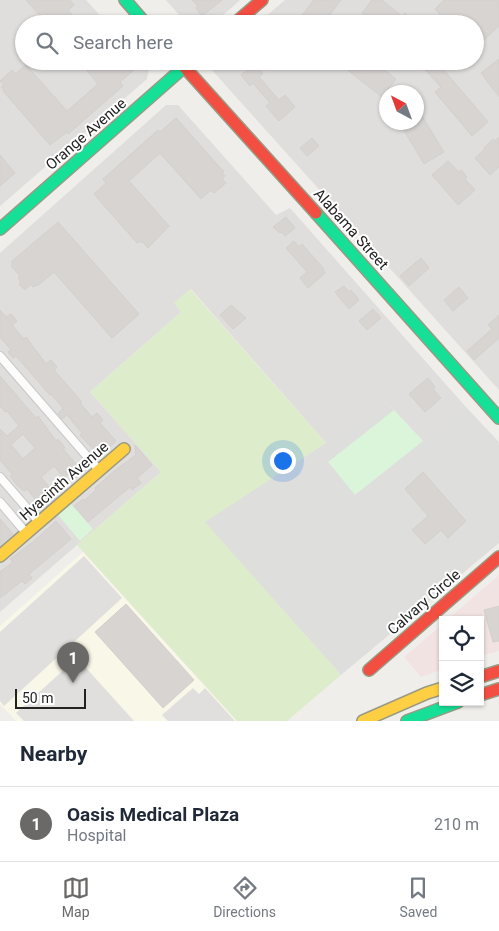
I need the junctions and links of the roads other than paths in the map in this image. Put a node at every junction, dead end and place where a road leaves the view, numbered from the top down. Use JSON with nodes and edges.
{"nodes":[{"id":1,"x":125,"y":0,"type":"edge"},
{"id":2,"x":262,"y":0,"type":"edge"},
{"id":3,"x":138,"y":15,"type":"edge"},
{"id":4,"x":244,"y":15,"type":"edge"},
{"id":5,"x":177,"y":70,"type":"edge"},
{"id":6,"x":191,"y":70,"type":"edge"},
{"id":7,"x":0,"y":229,"type":"edge"},
{"id":8,"x":0,"y":356,"type":"edge"},
{"id":9,"x":499,"y":418,"type":"edge"},
{"id":10,"x":124,"y":449,"type":"dead end"},
{"id":11,"x":99,"y":470,"type":"junction"},
{"id":12,"x":0,"y":477,"type":"edge"},
{"id":13,"x":0,"y":502,"type":"edge"},
{"id":14,"x":39,"y":522,"type":"junction"},
{"id":15,"x":27,"y":534,"type":"junction"},
{"id":16,"x":0,"y":556,"type":"edge"},
{"id":17,"x":499,"y":557,"type":"edge"},
{"id":18,"x":369,"y":670,"type":"dead end"},
{"id":19,"x":499,"y":671,"type":"edge"},
{"id":20,"x":484,"y":676,"type":"edge"},
{"id":21,"x":439,"y":689,"type":"edge"},
{"id":22,"x":499,"y":689,"type":"edge"},
{"id":23,"x":484,"y":694,"type":"edge"},
{"id":24,"x":447,"y":706,"type":"edge"},
{"id":25,"x":363,"y":721,"type":"edge"},
{"id":26,"x":407,"y":721,"type":"edge"}],
"edges":[{"from":1,"to":3,"type":"main road"},
{"from":2,"to":4,"type":"main road"},
{"from":5,"to":7,"type":"main road","name":"Orange Avenue"},
{"from":6,"to":9,"type":"main road","name":"Alabama Street"},
{"from":8,"to":11,"type":"street"},
{"from":10,"to":11,"type":"main road","name":"Hyacinth Avenue"},
{"from":11,"to":14,"type":"main road","name":"Hyacinth Avenue"},
{"from":12,"to":14,"type":"street"},
{"from":13,"to":15,"type":"street"},
{"from":14,"to":15,"type":"main road","name":"Hyacinth Avenue"},
{"from":15,"to":16,"type":"main road","name":"Hyacinth Avenue"},
{"from":17,"to":18,"type":"main road","name":"Calvary Circle"},
{"from":19,"to":20,"type":"main road"},
{"from":21,"to":25,"type":"main road"},
{"from":22,"to":23,"type":"main road"},
{"from":24,"to":26,"type":"main road"}]}
